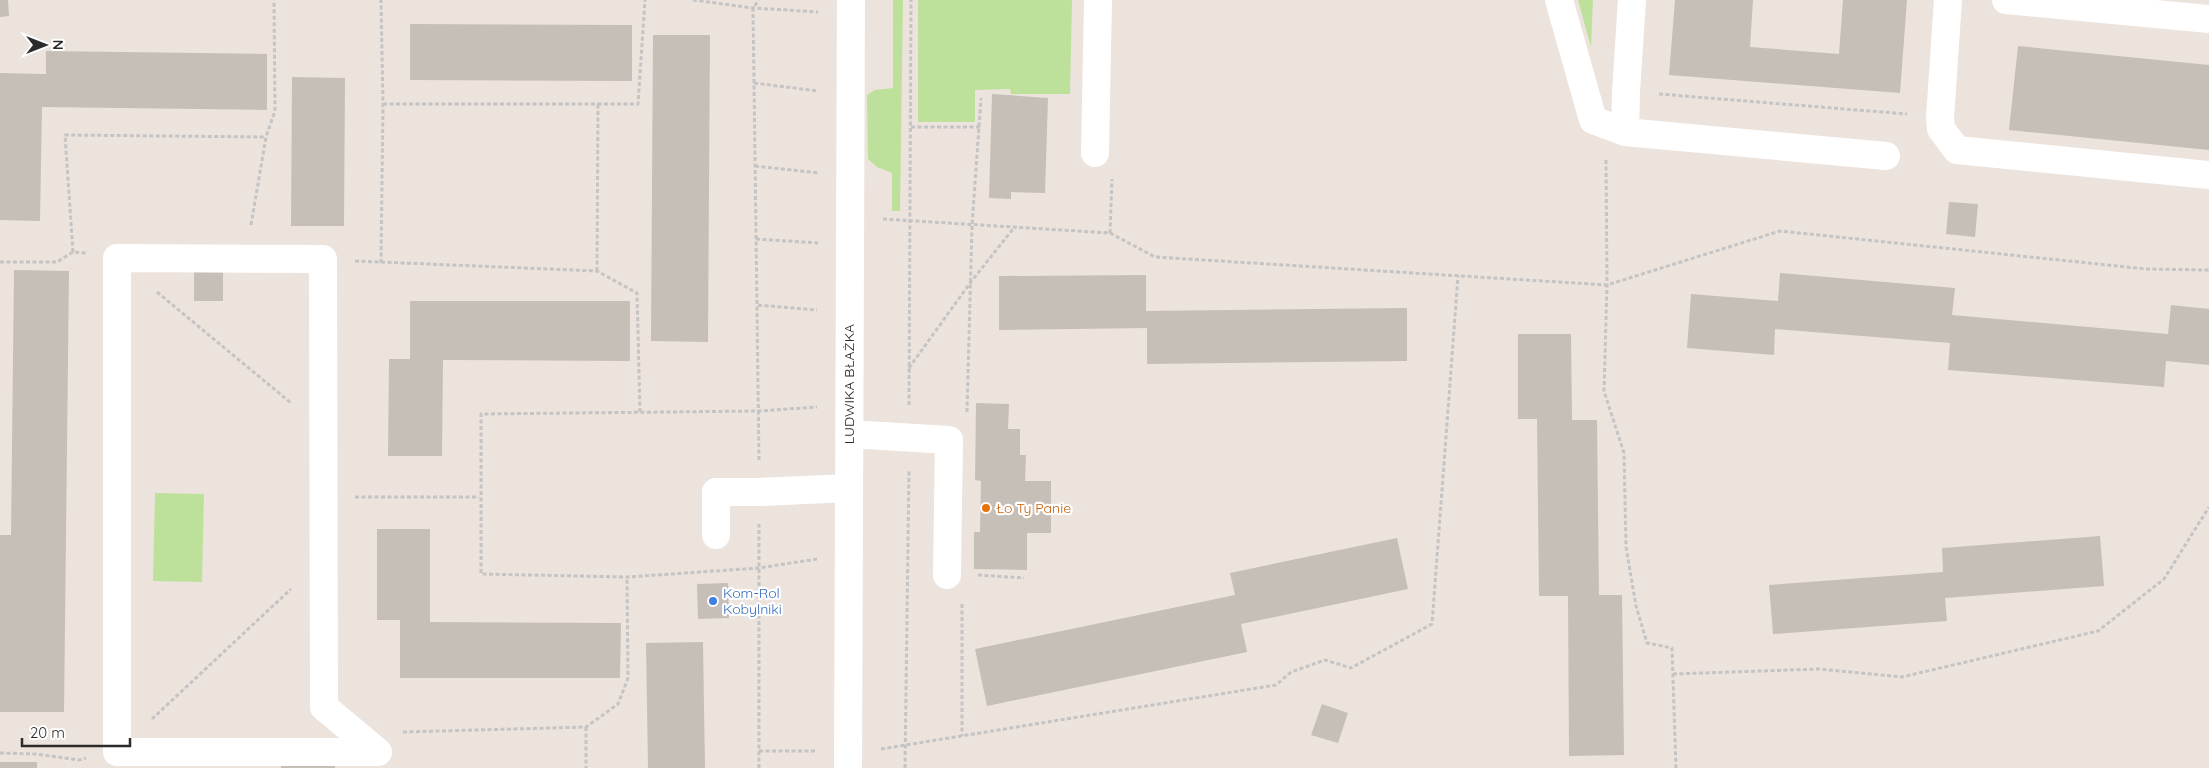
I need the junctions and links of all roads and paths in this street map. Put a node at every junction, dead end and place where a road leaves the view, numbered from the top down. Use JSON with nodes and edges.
{"nodes":[{"id":1,"x":274,"y":0,"type":"edge"},
{"id":2,"x":381,"y":0,"type":"edge"},
{"id":3,"x":645,"y":0,"type":"edge"},
{"id":4,"x":694,"y":0,"type":"edge"},
{"id":5,"x":760,"y":0,"type":"edge"},
{"id":6,"x":911,"y":0,"type":"edge"},
{"id":7,"x":1098,"y":0,"type":"edge"},
{"id":8,"x":1559,"y":0,"type":"edge"},
{"id":9,"x":1632,"y":0,"type":"edge"},
{"id":10,"x":1948,"y":0,"type":"edge"},
{"id":11,"x":2006,"y":0,"type":"edge"},
{"id":12,"x":851,"y":7,"type":"edge"},
{"id":13,"x":753,"y":8,"type":"junction"},
{"id":14,"x":2209,"y":19,"type":"edge"},
{"id":15,"x":754,"y":83,"type":"junction"},
{"id":16,"x":1626,"y":92,"type":"junction"},
{"id":17,"x":850,"y":94,"type":"junction"},
{"id":18,"x":383,"y":104,"type":"junction"},
{"id":19,"x":598,"y":104,"type":"junction"},
{"id":20,"x":1909,"y":114,"type":"dead end"},
{"id":21,"x":911,"y":127,"type":"junction"},
{"id":22,"x":980,"y":127,"type":"dead end"},
{"id":23,"x":1625,"y":132,"type":"junction"},
{"id":24,"x":266,"y":137,"type":"junction"},
{"id":25,"x":1095,"y":153,"type":"joint"},
{"id":26,"x":1886,"y":156,"type":"dead end"},
{"id":27,"x":755,"y":166,"type":"junction"},
{"id":28,"x":1606,"y":171,"type":"dead end"},
{"id":29,"x":2209,"y":175,"type":"edge"},
{"id":30,"x":850,"y":176,"type":"junction"},
{"id":31,"x":850,"y":216,"type":"junction"},
{"id":32,"x":910,"y":221,"type":"junction"},
{"id":33,"x":1014,"y":228,"type":"junction"},
{"id":34,"x":1110,"y":233,"type":"junction"},
{"id":35,"x":756,"y":239,"type":"junction"},
{"id":36,"x":849,"y":246,"type":"junction"},
{"id":37,"x":73,"y":252,"type":"junction"},
{"id":38,"x":117,"y":258,"type":"junction"},
{"id":39,"x":245,"y":258,"type":"junction"},
{"id":40,"x":323,"y":259,"type":"junction"},
{"id":41,"x":0,"y":262,"type":"edge"},
{"id":42,"x":380,"y":263,"type":"junction"},
{"id":43,"x":2209,"y":270,"type":"edge"},
{"id":44,"x":597,"y":271,"type":"junction"},
{"id":45,"x":1458,"y":276,"type":"junction"},
{"id":46,"x":1608,"y":285,"type":"junction"},
{"id":47,"x":155,"y":290,"type":"dead end"},
{"id":48,"x":758,"y":305,"type":"junction"},
{"id":49,"x":849,"y":313,"type":"junction"},
{"id":50,"x":909,"y":368,"type":"junction"},
{"id":51,"x":849,"y":405,"type":"junction"},
{"id":52,"x":759,"y":411,"type":"junction"},
{"id":53,"x":640,"y":412,"type":"junction"},
{"id":54,"x":323,"y":430,"type":"junction"},
{"id":55,"x":849,"y":434,"type":"junction"},
{"id":56,"x":909,"y":436,"type":"junction"},
{"id":57,"x":849,"y":488,"type":"junction"},
{"id":58,"x":759,"y":492,"type":"junction"},
{"id":59,"x":479,"y":497,"type":"junction"},
{"id":60,"x":323,"y":498,"type":"junction"},
{"id":61,"x":2209,"y":507,"type":"edge"},
{"id":62,"x":716,"y":535,"type":"dead end"},
{"id":63,"x":848,"y":554,"type":"junction"},
{"id":64,"x":323,"y":558,"type":"junction"},
{"id":65,"x":759,"y":568,"type":"junction"},
{"id":66,"x":947,"y":575,"type":"dead end"},
{"id":67,"x":626,"y":577,"type":"junction"},
{"id":68,"x":1673,"y":674,"type":"junction"},
{"id":69,"x":586,"y":727,"type":"junction"},
{"id":70,"x":906,"y":744,"type":"junction"},
{"id":71,"x":759,"y":751,"type":"junction"},
{"id":72,"x":117,"y":752,"type":"junction"},
{"id":73,"x":0,"y":753,"type":"edge"},
{"id":74,"x":848,"y":759,"type":"edge"},
{"id":75,"x":378,"y":760,"type":"edge"},
{"id":76,"x":586,"y":768,"type":"edge"},
{"id":77,"x":759,"y":768,"type":"edge"},
{"id":78,"x":906,"y":768,"type":"edge"},
{"id":79,"x":1676,"y":768,"type":"edge"}],
"edges":[{"from":1,"to":24,"type":"path"},
{"from":2,"to":18,"type":"path"},
{"from":3,"to":19,"type":"path"},
{"from":4,"to":13,"type":"path"},
{"from":5,"to":13,"type":"path"},
{"from":6,"to":21,"type":"path"},
{"from":7,"to":25,"type":"street"},
{"from":8,"to":23,"type":"street"},
{"from":9,"to":16,"type":"street"},
{"from":10,"to":29,"type":"street"},
{"from":11,"to":14,"type":"street"},
{"from":12,"to":13,"type":"path"},
{"from":12,"to":17,"type":"street","name":"LUDWIKA BŁAŻKA"},
{"from":13,"to":15,"type":"path"},
{"from":15,"to":17,"type":"path"},
{"from":15,"to":27,"type":"path"},
{"from":16,"to":20,"type":"path"},
{"from":16,"to":23,"type":"street"},
{"from":17,"to":30,"type":"street","name":"LUDWIKA BŁAŻKA"},
{"from":18,"to":19,"type":"path"},
{"from":18,"to":42,"type":"path"},
{"from":19,"to":44,"type":"path"},
{"from":21,"to":22,"type":"path"},
{"from":21,"to":32,"type":"path"},
{"from":23,"to":26,"type":"street"},
{"from":24,"to":37,"type":"path"},
{"from":24,"to":39,"type":"path"},
{"from":25,"to":34,"type":"path"},
{"from":27,"to":30,"type":"path"},
{"from":27,"to":35,"type":"path"},
{"from":28,"to":46,"type":"path"},
{"from":30,"to":31,"type":"street","name":"LUDWIKA BŁAŻKA"},
{"from":31,"to":32,"type":"path"},
{"from":31,"to":36,"type":"street","name":"LUDWIKA BŁAŻKA"},
{"from":32,"to":33,"type":"path"},
{"from":32,"to":50,"type":"path"},
{"from":33,"to":34,"type":"path"},
{"from":33,"to":50,"type":"path"},
{"from":34,"to":45,"type":"path"},
{"from":35,"to":36,"type":"path"},
{"from":35,"to":48,"type":"path"},
{"from":36,"to":49,"type":"street","name":"LUDWIKA BŁAŻKA"},
{"from":37,"to":38,"type":"path"},
{"from":37,"to":41,"type":"path"},
{"from":38,"to":39,"type":"street"},
{"from":38,"to":72,"type":"street"},
{"from":39,"to":40,"type":"street"},
{"from":40,"to":42,"type":"path"},
{"from":40,"to":54,"type":"street"},
{"from":42,"to":44,"type":"path"},
{"from":43,"to":46,"type":"path"},
{"from":44,"to":53,"type":"path"},
{"from":45,"to":46,"type":"path"},
{"from":45,"to":70,"type":"path"},
{"from":46,"to":68,"type":"path"},
{"from":47,"to":54,"type":"path"},
{"from":48,"to":49,"type":"path"},
{"from":48,"to":52,"type":"path"},
{"from":49,"to":51,"type":"street","name":"LUDWIKA BŁAŻKA"},
{"from":50,"to":56,"type":"path"},
{"from":51,"to":52,"type":"path"},
{"from":51,"to":55,"type":"street","name":"LUDWIKA BŁAŻKA"},
{"from":52,"to":53,"type":"path"},
{"from":52,"to":58,"type":"path"},
{"from":53,"to":59,"type":"path"},
{"from":54,"to":60,"type":"street"},
{"from":55,"to":56,"type":"street"},
{"from":55,"to":57,"type":"street","name":"LUDWIKA BŁAŻKA"},
{"from":56,"to":66,"type":"street"},
{"from":56,"to":70,"type":"path"},
{"from":57,"to":58,"type":"street"},
{"from":57,"to":63,"type":"street","name":"LUDWIKA BŁAŻKA"},
{"from":58,"to":62,"type":"street"},
{"from":58,"to":65,"type":"path"},
{"from":59,"to":60,"type":"path"},
{"from":59,"to":67,"type":"path"},
{"from":60,"to":64,"type":"street"},
{"from":61,"to":68,"type":"path"},
{"from":63,"to":65,"type":"path"},
{"from":63,"to":74,"type":"street","name":"LUDWIKA BŁAŻKA"},
{"from":64,"to":72,"type":"path"},
{"from":64,"to":75,"type":"street"},
{"from":65,"to":67,"type":"path"},
{"from":65,"to":71,"type":"path"},
{"from":67,"to":69,"type":"path"},
{"from":68,"to":79,"type":"path"},
{"from":69,"to":75,"type":"path"},
{"from":69,"to":76,"type":"path"},
{"from":70,"to":74,"type":"path"},
{"from":70,"to":78,"type":"path"},
{"from":71,"to":74,"type":"path"},
{"from":71,"to":77,"type":"path"},
{"from":72,"to":73,"type":"path"},
{"from":72,"to":75,"type":"street"}]}
